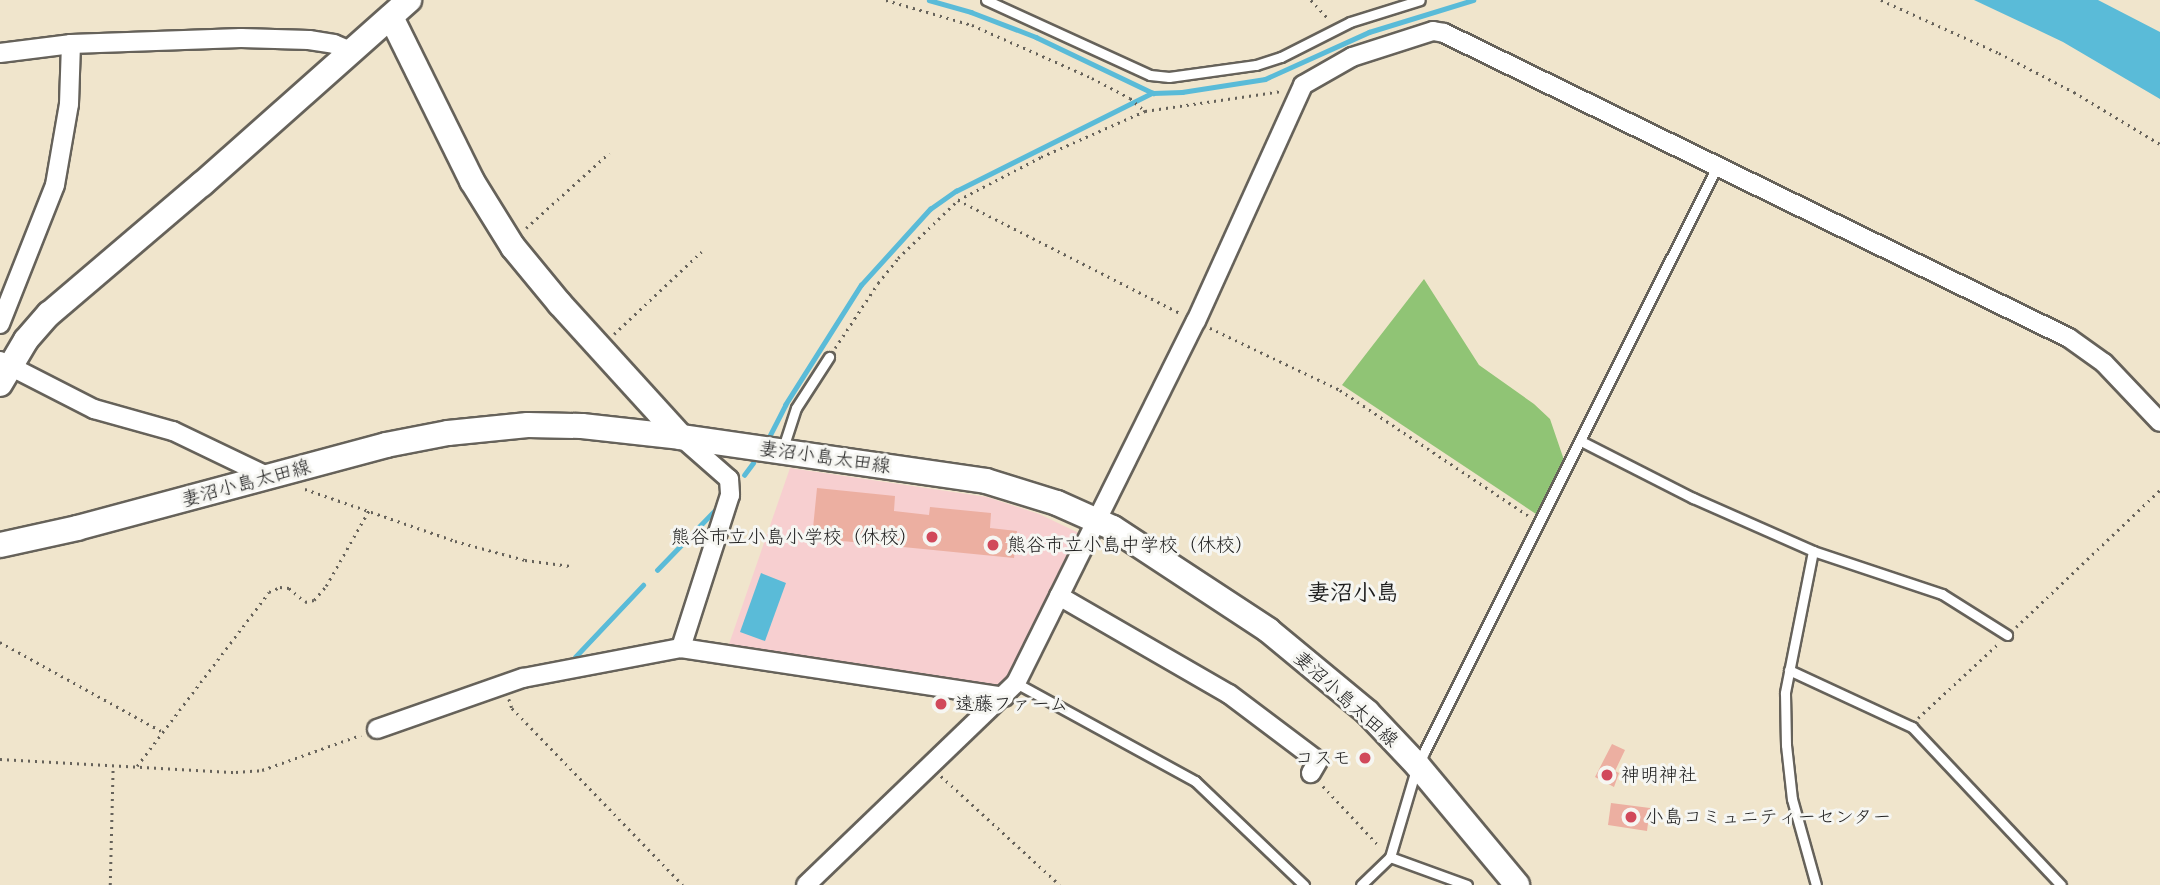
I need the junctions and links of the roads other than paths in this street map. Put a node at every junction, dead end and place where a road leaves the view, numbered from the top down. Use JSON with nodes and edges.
{"nodes":[{"id":1,"x":986,"y":0,"type":"edge"},
{"id":2,"x":1420,"y":0,"type":"edge"},
{"id":3,"x":400,"y":9,"type":"edge"},
{"id":4,"x":71,"y":44,"type":"junction"},
{"id":5,"x":353,"y":52,"type":"junction"},
{"id":6,"x":0,"y":53,"type":"edge"},
{"id":7,"x":1716,"y":169,"type":"junction"},
{"id":8,"x":0,"y":324,"type":"edge"},
{"id":9,"x":829,"y":357,"type":"road end"},
{"id":10,"x":3,"y":371,"type":"edge"},
{"id":11,"x":2160,"y":422,"type":"edge"},
{"id":12,"x":681,"y":437,"type":"junction"},
{"id":13,"x":1581,"y":441,"type":"junction"},
{"id":14,"x":782,"y":450,"type":"junction"},
{"id":15,"x":269,"y":477,"type":"junction"},
{"id":16,"x":1097,"y":519,"type":"junction"},
{"id":17,"x":0,"y":545,"type":"edge"},
{"id":18,"x":1813,"y":551,"type":"junction"},
{"id":19,"x":1059,"y":597,"type":"junction"},
{"id":20,"x":2007,"y":635,"type":"road end"},
{"id":21,"x":681,"y":648,"type":"junction"},
{"id":22,"x":1789,"y":670,"type":"junction"},
{"id":23,"x":1016,"y":683,"type":"junction"},
{"id":24,"x":1004,"y":697,"type":"junction"},
{"id":25,"x":377,"y":729,"type":"road end"},
{"id":26,"x":1418,"y":766,"type":"junction"},
{"id":27,"x":1311,"y":773,"type":"road end"},
{"id":28,"x":1390,"y":857,"type":"junction"},
{"id":29,"x":806,"y":885,"type":"edge"},
{"id":30,"x":1304,"y":885,"type":"edge"},
{"id":31,"x":1362,"y":885,"type":"edge"},
{"id":32,"x":1467,"y":885,"type":"edge"},
{"id":33,"x":1517,"y":885,"type":"edge"},
{"id":34,"x":1816,"y":885,"type":"edge"},
{"id":35,"x":2061,"y":885,"type":"edge"}],
"edges":[{"from":1,"to":2,"type":"lane"},
{"from":3,"to":5,"type":"main road"},
{"from":3,"to":12,"type":"main road"},
{"from":4,"to":5,"type":"street"},
{"from":4,"to":6,"type":"street"},
{"from":4,"to":8,"type":"street"},
{"from":5,"to":10,"type":"main road"},
{"from":7,"to":11,"type":"street"},
{"from":7,"to":13,"type":"lane"},
{"from":7,"to":16,"type":"street"},
{"from":9,"to":14,"type":"lane"},
{"from":10,"to":15,"type":"street"},
{"from":12,"to":14,"type":"main road","name":"妻沼小島太田線"},
{"from":12,"to":15,"type":"main road","name":"妻沼小島太田線"},
{"from":12,"to":21,"type":"street"},
{"from":13,"to":18,"type":"lane"},
{"from":13,"to":26,"type":"lane"},
{"from":14,"to":16,"type":"main road","name":"妻沼小島太田線"},
{"from":15,"to":17,"type":"main road","name":"妻沼小島太田線"},
{"from":16,"to":19,"type":"street"},
{"from":16,"to":26,"type":"main road","name":"妻沼小島太田線"},
{"from":18,"to":20,"type":"lane"},
{"from":18,"to":22,"type":"lane"},
{"from":19,"to":23,"type":"street"},
{"from":19,"to":27,"type":"street"},
{"from":21,"to":24,"type":"street"},
{"from":21,"to":25,"type":"street"},
{"from":22,"to":34,"type":"lane"},
{"from":22,"to":35,"type":"lane"},
{"from":23,"to":24,"type":"street"},
{"from":23,"to":30,"type":"lane"},
{"from":24,"to":29,"type":"street"},
{"from":26,"to":28,"type":"lane"},
{"from":26,"to":33,"type":"main road","name":"妻沼小島太田線"},
{"from":28,"to":31,"type":"lane"},
{"from":28,"to":32,"type":"lane"}]}
